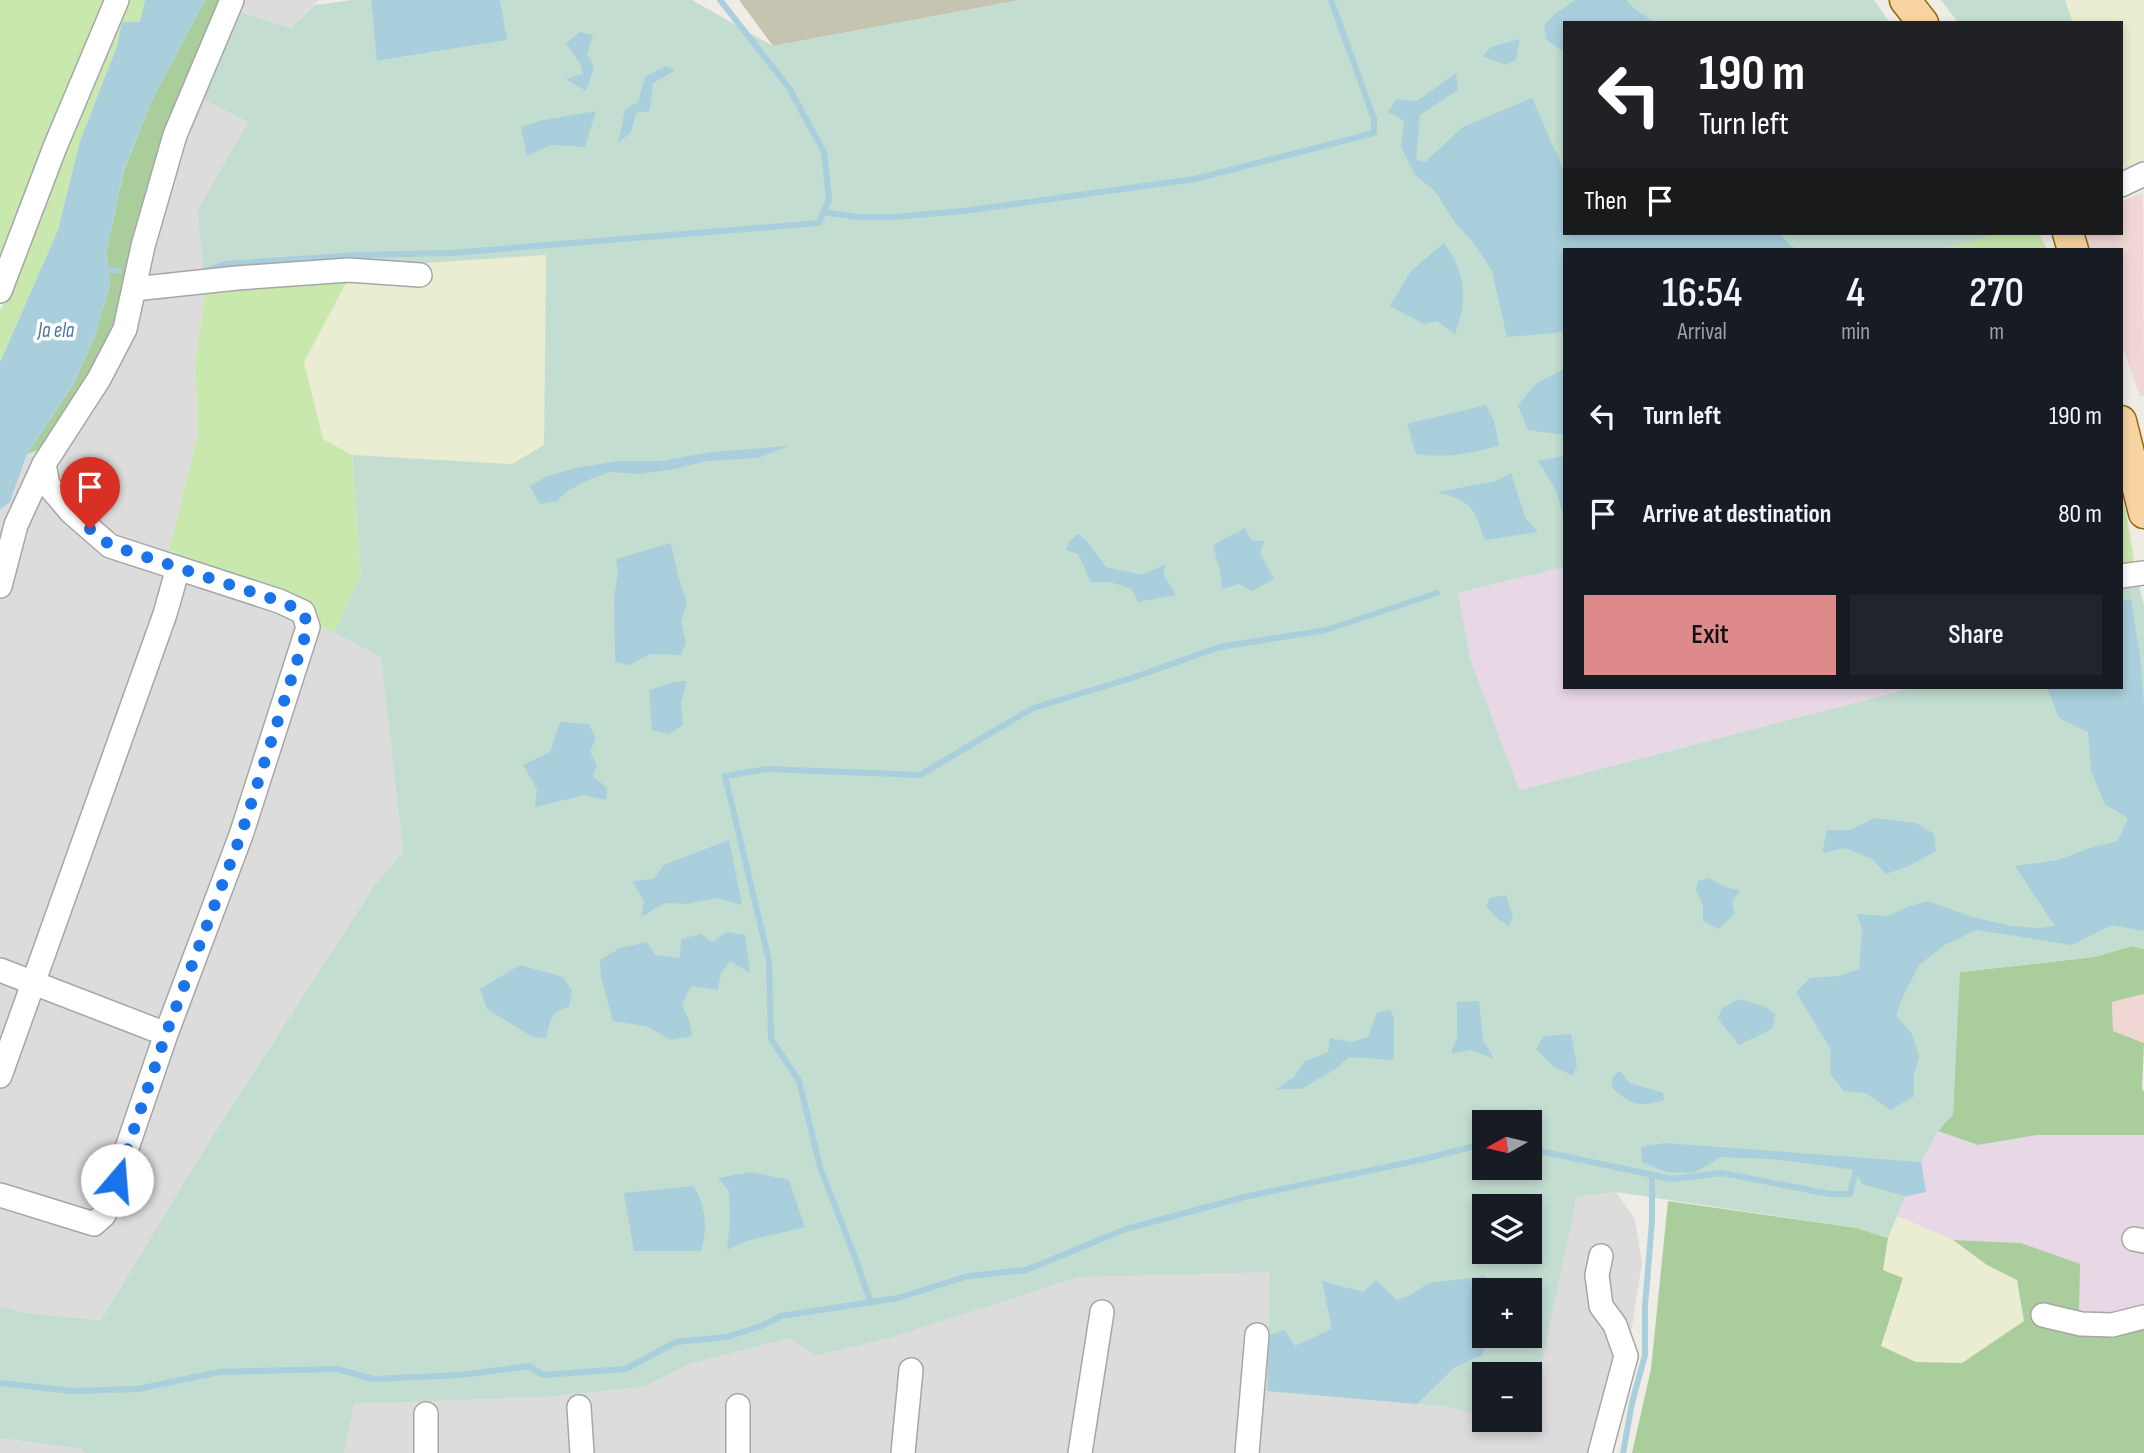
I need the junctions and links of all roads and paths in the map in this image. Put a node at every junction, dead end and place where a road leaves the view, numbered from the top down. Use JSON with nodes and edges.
{"nodes":[{"id":1,"x":117,"y":0,"type":"edge"},
{"id":2,"x":232,"y":0,"type":"edge"},
{"id":3,"x":1905,"y":0,"type":"edge"},
{"id":4,"x":1921,"y":21,"type":"edge"},
{"id":5,"x":2144,"y":174,"type":"edge"},
{"id":6,"x":2123,"y":183,"type":"edge"},
{"id":7,"x":420,"y":275,"type":"dead end"},
{"id":8,"x":134,"y":289,"type":"junction"},
{"id":9,"x":0,"y":291,"type":"edge"},
{"id":10,"x":2123,"y":429,"type":"edge"},
{"id":11,"x":44,"y":464,"type":"junction"},
{"id":12,"x":2144,"y":513,"type":"edge"},
{"id":13,"x":178,"y":568,"type":"junction"},
{"id":14,"x":2144,"y":573,"type":"edge"},
{"id":15,"x":2123,"y":576,"type":"edge"},
{"id":16,"x":0,"y":586,"type":"edge"},
{"id":17,"x":0,"y":970,"type":"edge"},
{"id":18,"x":32,"y":984,"type":"junction"},
{"id":19,"x":166,"y":1034,"type":"junction"},
{"id":20,"x":0,"y":1076,"type":"edge"},
{"id":21,"x":0,"y":1195,"type":"edge"},
{"id":22,"x":1601,"y":1256,"type":"dead end"},
{"id":23,"x":1102,"y":1312,"type":"dead end"},
{"id":24,"x":2043,"y":1315,"type":"dead end"},
{"id":25,"x":2144,"y":1317,"type":"edge"},
{"id":26,"x":1257,"y":1335,"type":"dead end"},
{"id":27,"x":911,"y":1370,"type":"dead end"},
{"id":28,"x":738,"y":1406,"type":"dead end"},
{"id":29,"x":579,"y":1407,"type":"dead end"},
{"id":30,"x":426,"y":1415,"type":"dead end"},
{"id":31,"x":426,"y":1453,"type":"edge"},
{"id":32,"x":582,"y":1453,"type":"edge"},
{"id":33,"x":738,"y":1453,"type":"edge"},
{"id":34,"x":903,"y":1453,"type":"edge"},
{"id":35,"x":1080,"y":1453,"type":"edge"},
{"id":36,"x":1247,"y":1453,"type":"edge"},
{"id":37,"x":1600,"y":1453,"type":"edge"}],
"edges":[{"from":1,"to":9,"type":"street"},
{"from":2,"to":8,"type":"street"},
{"from":3,"to":4,"type":"main road"},
{"from":5,"to":6,"type":"street"},
{"from":7,"to":8,"type":"street"},
{"from":8,"to":11,"type":"street"},
{"from":10,"to":12,"type":"main road"},
{"from":11,"to":13,"type":"street"},
{"from":11,"to":16,"type":"street"},
{"from":13,"to":18,"type":"street"},
{"from":13,"to":19,"type":"street"},
{"from":14,"to":15,"type":"street"},
{"from":17,"to":18,"type":"street"},
{"from":18,"to":19,"type":"street"},
{"from":18,"to":20,"type":"street"},
{"from":19,"to":21,"type":"street"},
{"from":22,"to":37,"type":"street"},
{"from":23,"to":35,"type":"street"},
{"from":24,"to":25,"type":"street"},
{"from":26,"to":36,"type":"street"},
{"from":27,"to":34,"type":"street"},
{"from":28,"to":33,"type":"street"},
{"from":29,"to":32,"type":"street"},
{"from":30,"to":31,"type":"street"}]}
